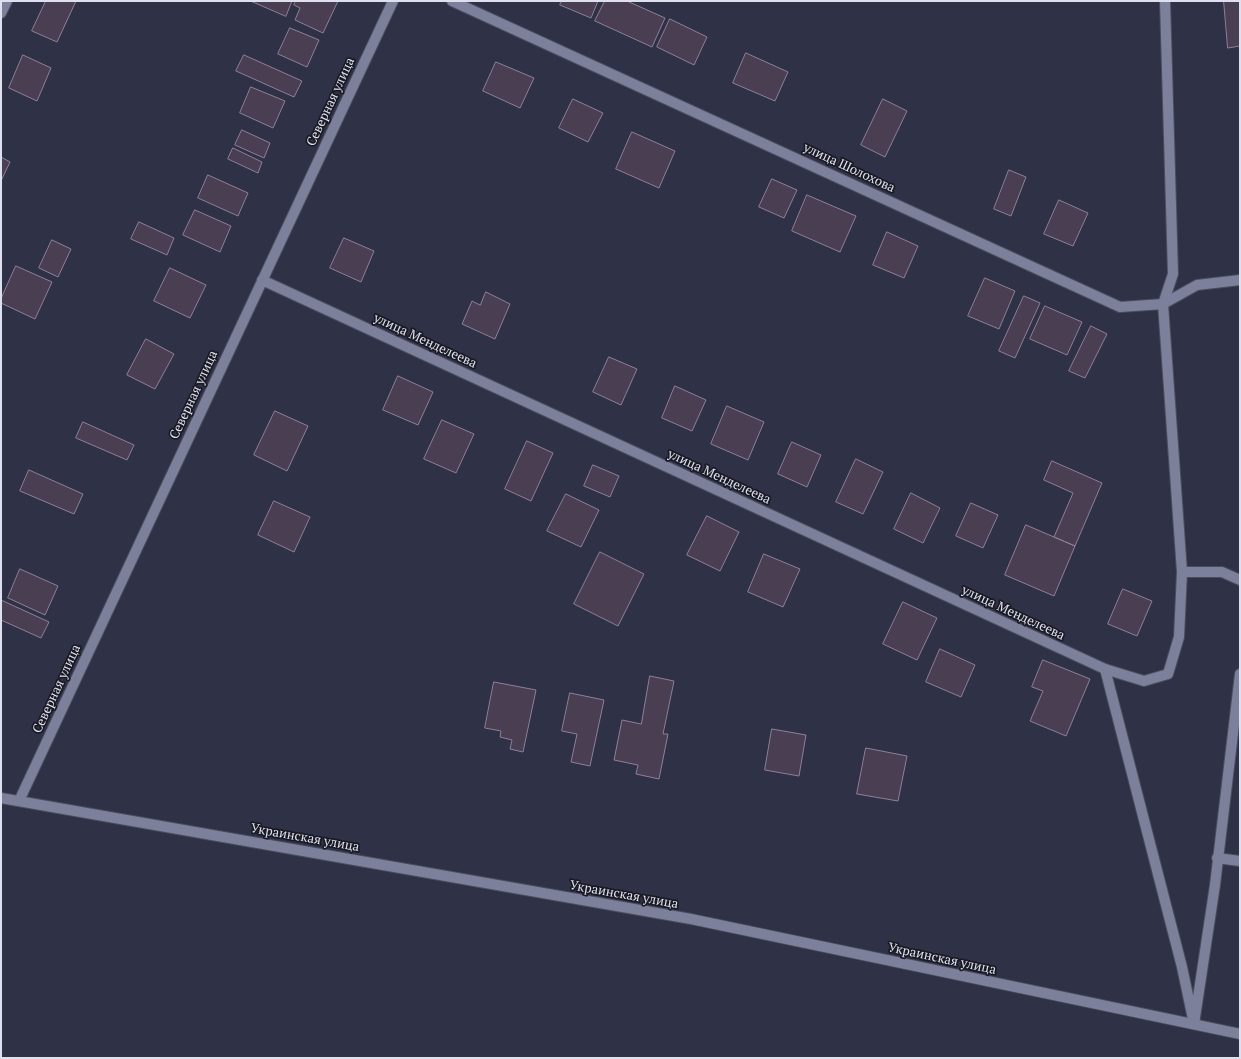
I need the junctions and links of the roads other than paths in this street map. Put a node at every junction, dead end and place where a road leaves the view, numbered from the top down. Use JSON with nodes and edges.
{"nodes":[{"id":1,"x":7,"y":1,"type":"edge"},
{"id":2,"x":393,"y":1,"type":"edge"},
{"id":3,"x":452,"y":1,"type":"edge"},
{"id":4,"x":1165,"y":1,"type":"edge"},
{"id":5,"x":1,"y":14,"type":"edge"},
{"id":6,"x":262,"y":280,"type":"junction"},
{"id":7,"x":1240,"y":280,"type":"edge"},
{"id":8,"x":1163,"y":304,"type":"junction"},
{"id":9,"x":1182,"y":572,"type":"junction"},
{"id":10,"x":1240,"y":580,"type":"edge"},
{"id":11,"x":1105,"y":670,"type":"junction"},
{"id":12,"x":1240,"y":674,"type":"edge"},
{"id":13,"x":1236,"y":735,"type":"edge"},
{"id":14,"x":1,"y":798,"type":"edge"},
{"id":15,"x":19,"y":801,"type":"junction"},
{"id":16,"x":1217,"y":858,"type":"junction"},
{"id":17,"x":1240,"y":861,"type":"edge"},
{"id":18,"x":1194,"y":1024,"type":"junction"},
{"id":19,"x":1240,"y":1034,"type":"edge"}],
"edges":[{"from":1,"to":5,"type":"street"},
{"from":2,"to":6,"type":"street","name":"Северная улица"},
{"from":3,"to":8,"type":"street","name":"улица Шолохова"},
{"from":4,"to":8,"type":"street"},
{"from":6,"to":11,"type":"street","name":"улица Менделеева"},
{"from":6,"to":15,"type":"street","name":"Северная улица"},
{"from":7,"to":8,"type":"street","name":"улица Шолохова"},
{"from":8,"to":9,"type":"street"},
{"from":9,"to":10,"type":"street"},
{"from":9,"to":11,"type":"street","name":"улица Менделеева"},
{"from":11,"to":18,"type":"street"},
{"from":12,"to":13,"type":"street"},
{"from":13,"to":16,"type":"street"},
{"from":14,"to":15,"type":"street","name":"Украинская улица"},
{"from":15,"to":18,"type":"street","name":"Украинская улица"},
{"from":16,"to":17,"type":"street"},
{"from":16,"to":18,"type":"street"},
{"from":18,"to":19,"type":"street","name":"Украинская улица"}]}
